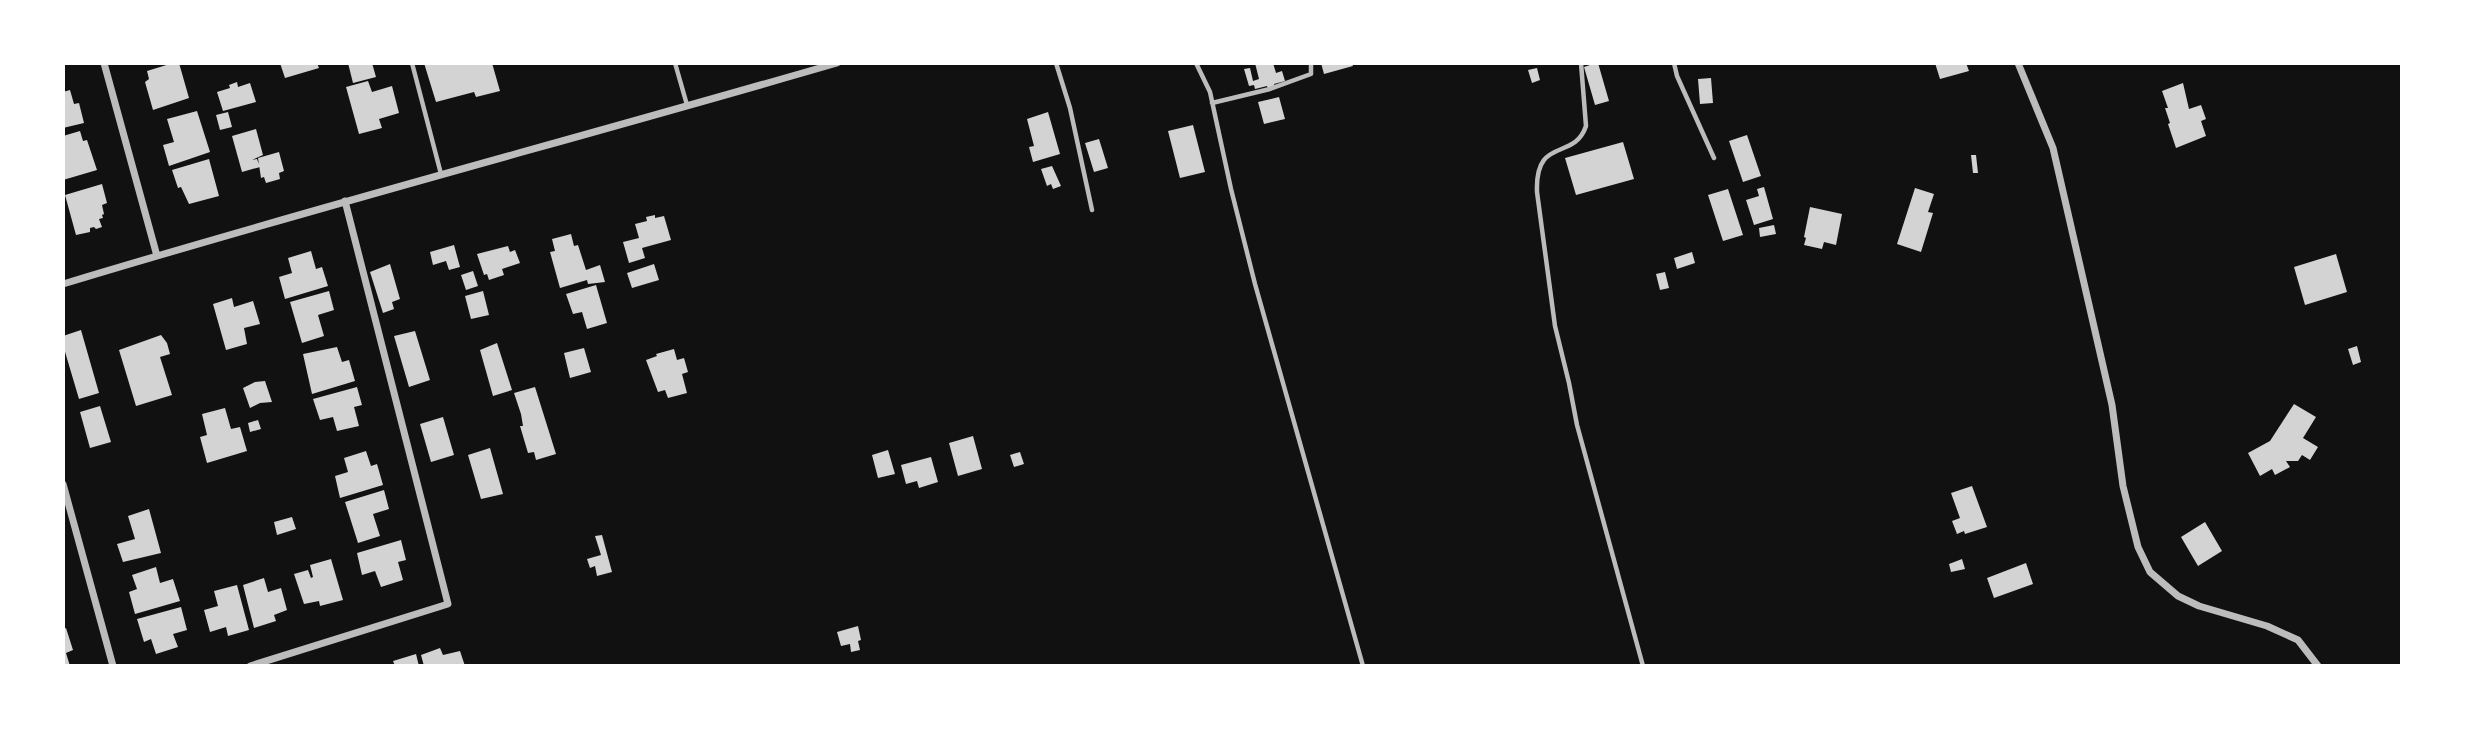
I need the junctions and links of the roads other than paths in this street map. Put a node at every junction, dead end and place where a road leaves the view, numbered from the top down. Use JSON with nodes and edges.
{"nodes":[{"id":1,"x":104,"y":63,"type":"edge"},
{"id":2,"x":412,"y":63,"type":"edge"},
{"id":3,"x":675,"y":63,"type":"edge"},
{"id":4,"x":837,"y":63,"type":"edge"},
{"id":5,"x":1056,"y":63,"type":"edge"},
{"id":6,"x":1196,"y":63,"type":"edge"},
{"id":7,"x":1311,"y":63,"type":"edge"},
{"id":8,"x":1581,"y":63,"type":"edge"},
{"id":9,"x":1674,"y":63,"type":"edge"},
{"id":10,"x":2018,"y":63,"type":"edge"},
{"id":11,"x":1212,"y":103,"type":"junction"},
{"id":12,"x":687,"y":106,"type":"junction"},
{"id":13,"x":1714,"y":158,"type":"dead end"},
{"id":14,"x":441,"y":174,"type":"junction"},
{"id":15,"x":345,"y":201,"type":"junction"},
{"id":16,"x":1092,"y":210,"type":"dead end"},
{"id":17,"x":157,"y":256,"type":"junction"},
{"id":18,"x":63,"y":284,"type":"edge"},
{"id":19,"x":63,"y":484,"type":"edge"},
{"id":20,"x":113,"y":666,"type":"edge"},
{"id":21,"x":250,"y":666,"type":"edge"},
{"id":22,"x":1363,"y":666,"type":"edge"},
{"id":23,"x":1643,"y":666,"type":"edge"},
{"id":24,"x":2318,"y":666,"type":"edge"}],
"edges":[{"from":1,"to":17,"type":"street"},
{"from":2,"to":14,"type":"lane"},
{"from":3,"to":12,"type":"lane"},
{"from":4,"to":12,"type":"street"},
{"from":5,"to":16,"type":"lane"},
{"from":6,"to":11,"type":"lane"},
{"from":7,"to":11,"type":"lane"},
{"from":8,"to":23,"type":"lane"},
{"from":9,"to":13,"type":"lane"},
{"from":10,"to":24,"type":"street"},
{"from":11,"to":22,"type":"lane"},
{"from":12,"to":14,"type":"street"},
{"from":14,"to":15,"type":"street"},
{"from":15,"to":17,"type":"street"},
{"from":15,"to":21,"type":"street"},
{"from":17,"to":18,"type":"street"},
{"from":19,"to":20,"type":"street"}]}
